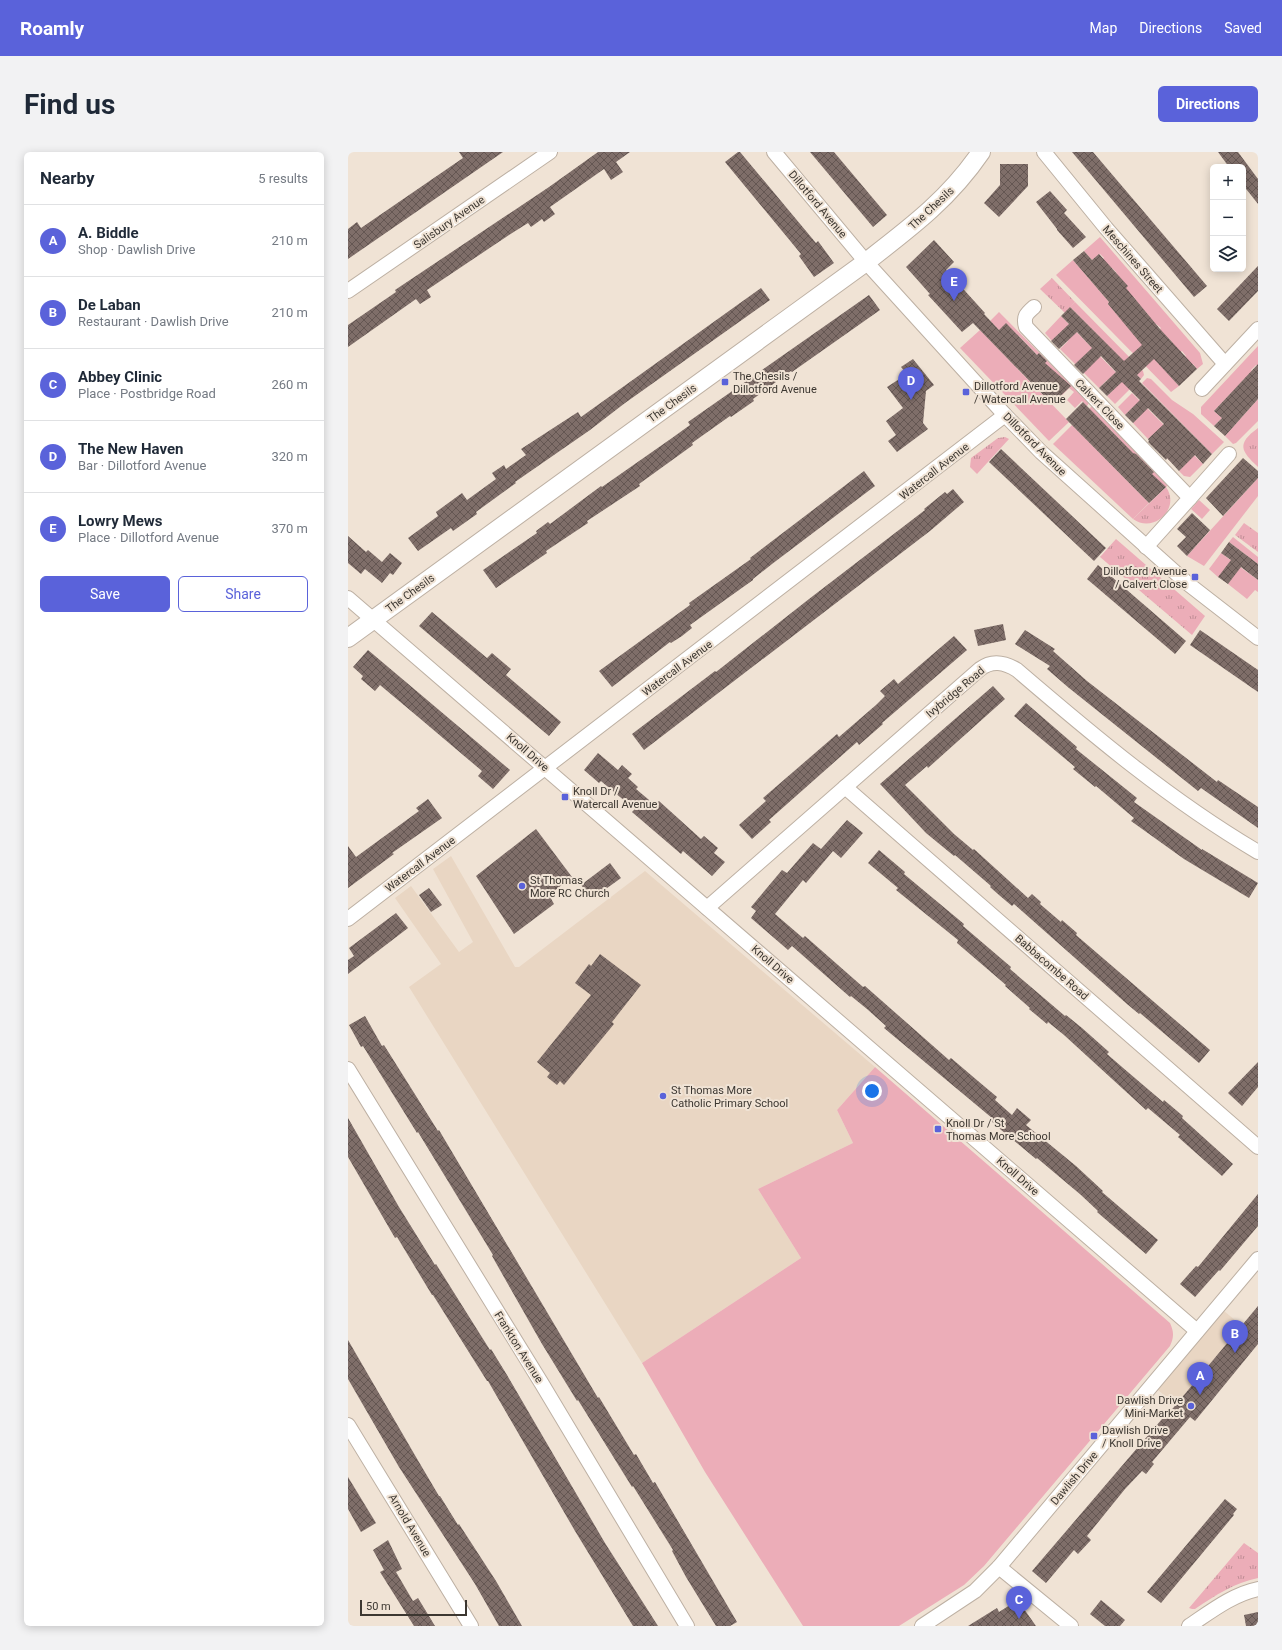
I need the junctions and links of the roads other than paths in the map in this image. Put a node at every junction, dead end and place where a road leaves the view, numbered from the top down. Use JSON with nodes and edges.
{"nodes":[{"id":1,"x":550,"y":152,"type":"edge"},
{"id":2,"x":774,"y":152,"type":"edge"},
{"id":3,"x":981,"y":152,"type":"edge"},
{"id":4,"x":1044,"y":152,"type":"edge"},
{"id":5,"x":866,"y":262,"type":"junction"},
{"id":6,"x":348,"y":291,"type":"edge"},
{"id":7,"x":1034,"y":307,"type":"dead end"},
{"id":8,"x":1258,"y":329,"type":"edge"},
{"id":9,"x":1225,"y":364,"type":"junction"},
{"id":10,"x":1202,"y":389,"type":"dead end"},
{"id":11,"x":1005,"y":415,"type":"junction"},
{"id":12,"x":1229,"y":454,"type":"dead end"},
{"id":13,"x":1190,"y":498,"type":"junction"},
{"id":14,"x":1146,"y":547,"type":"junction"},
{"id":15,"x":348,"y":598,"type":"edge"},
{"id":16,"x":372,"y":620,"type":"junction"},
{"id":17,"x":348,"y":638,"type":"edge"},
{"id":18,"x":1258,"y":638,"type":"edge"},
{"id":19,"x":546,"y":768,"type":"junction"},
{"id":20,"x":845,"y":787,"type":"junction"},
{"id":21,"x":1258,"y":852,"type":"edge"},
{"id":22,"x":707,"y":908,"type":"junction"},
{"id":23,"x":348,"y":919,"type":"edge"},
{"id":24,"x":348,"y":1069,"type":"edge"},
{"id":25,"x":1255,"y":1138,"type":"edge"},
{"id":26,"x":1258,"y":1259,"type":"edge"},
{"id":27,"x":1197,"y":1331,"type":"junction"},
{"id":28,"x":348,"y":1425,"type":"edge"},
{"id":29,"x":999,"y":1566,"type":"junction"},
{"id":30,"x":1258,"y":1589,"type":"edge"},
{"id":31,"x":471,"y":1626,"type":"edge"},
{"id":32,"x":687,"y":1626,"type":"edge"},
{"id":33,"x":922,"y":1626,"type":"edge"},
{"id":34,"x":1071,"y":1626,"type":"edge"},
{"id":35,"x":1189,"y":1626,"type":"edge"}],
"edges":[{"from":1,"to":6,"type":"street","name":"Salisbury Avenue"},
{"from":2,"to":5,"type":"street","name":"Dillotford Avenue"},
{"from":3,"to":5,"type":"street","name":"The Chesils"},
{"from":4,"to":9,"type":"street","name":"Meschines Street"},
{"from":5,"to":11,"type":"street","name":"Dillotford Avenue"},
{"from":5,"to":16,"type":"street","name":"The Chesils"},
{"from":7,"to":13,"type":"street","name":"Calvert Close"},
{"from":8,"to":9,"type":"street"},
{"from":9,"to":10,"type":"street"},
{"from":11,"to":14,"type":"street","name":"Dillotford Avenue"},
{"from":11,"to":19,"type":"street","name":"Watercall Avenue"},
{"from":12,"to":13,"type":"street"},
{"from":13,"to":14,"type":"street"},
{"from":14,"to":18,"type":"street","name":"Dillotford Avenue"},
{"from":15,"to":16,"type":"street","name":"Knoll Drive"},
{"from":16,"to":17,"type":"street","name":"The Chesils"},
{"from":16,"to":19,"type":"street","name":"Knoll Drive"},
{"from":19,"to":22,"type":"street","name":"Knoll Drive"},
{"from":19,"to":23,"type":"street","name":"Watercall Avenue"},
{"from":20,"to":21,"type":"street","name":"Ivybridge Road"},
{"from":20,"to":22,"type":"street","name":"Ivybridge Road"},
{"from":20,"to":25,"type":"street","name":"Babbacombe Road"},
{"from":22,"to":27,"type":"street","name":"Knoll Drive"},
{"from":24,"to":32,"type":"street","name":"Frankton Avenue"},
{"from":26,"to":27,"type":"street","name":"Dawlish Drive"},
{"from":27,"to":29,"type":"street","name":"Dawlish Drive"},
{"from":28,"to":31,"type":"street","name":"Arnold Avenue"},
{"from":29,"to":33,"type":"street","name":"Dawlish Drive"},
{"from":29,"to":34,"type":"street"},
{"from":30,"to":35,"type":"street"}]}
